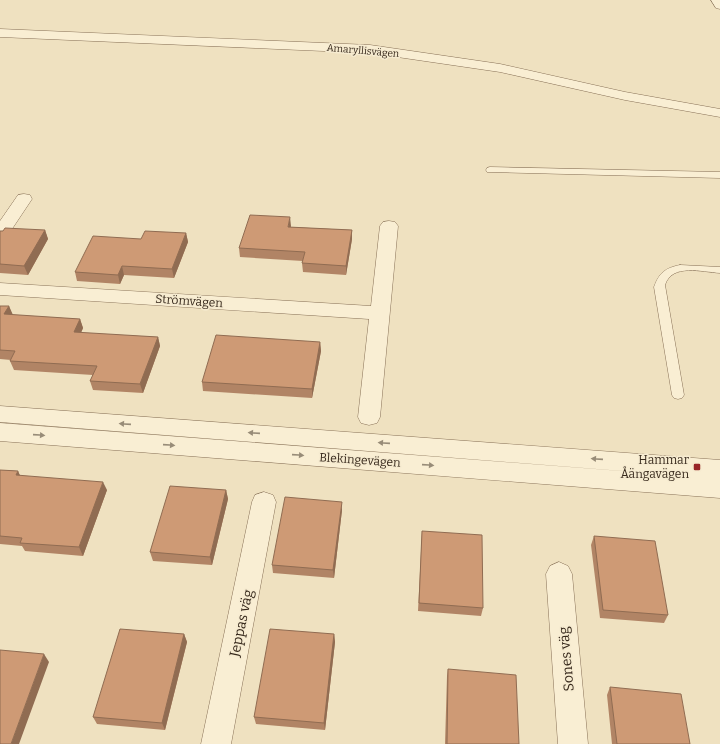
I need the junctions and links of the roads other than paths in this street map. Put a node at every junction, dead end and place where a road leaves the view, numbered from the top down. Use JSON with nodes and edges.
{"nodes":[{"id":1,"x":717,"y":0,"type":"edge"},
{"id":2,"x":720,"y":5,"type":"edge"},
{"id":3,"x":0,"y":33,"type":"edge"},
{"id":4,"x":720,"y":113,"type":"edge"},
{"id":5,"x":490,"y":170,"type":"dead end"},
{"id":6,"x":720,"y":175,"type":"edge"},
{"id":7,"x":24,"y":199,"type":"dead end"},
{"id":8,"x":389,"y":226,"type":"dead end"},
{"id":9,"x":0,"y":234,"type":"edge"},
{"id":10,"x":720,"y":270,"type":"edge"},
{"id":11,"x":0,"y":289,"type":"edge"},
{"id":12,"x":379,"y":313,"type":"junction"},
{"id":13,"x":678,"y":395,"type":"dead end"},
{"id":14,"x":0,"y":414,"type":"edge"},
{"id":15,"x":369,"y":417,"type":"dead end"},
{"id":16,"x":0,"y":432,"type":"edge"},
{"id":17,"x":720,"y":469,"type":"edge"},
{"id":18,"x":720,"y":488,"type":"edge"},
{"id":19,"x":264,"y":502,"type":"dead end"},
{"id":20,"x":559,"y":574,"type":"dead end"},
{"id":21,"x":216,"y":744,"type":"edge"},
{"id":22,"x":573,"y":744,"type":"edge"}],
"edges":[{"from":1,"to":2,"type":"street"},
{"from":3,"to":4,"type":"street","name":"Amaryllisvägen"},
{"from":5,"to":6,"type":"lane"},
{"from":7,"to":9,"type":"street"},
{"from":8,"to":12,"type":"street"},
{"from":10,"to":13,"type":"lane"},
{"from":11,"to":12,"type":"street","name":"Strömvägen"},
{"from":12,"to":15,"type":"street"},
{"from":17,"to":14,"type":"street","name":"Blekingevägen","one_way":true},
{"from":16,"to":18,"type":"street","name":"Blekingevägen","one_way":true},
{"from":19,"to":21,"type":"street","name":"Jeppas väg"},
{"from":20,"to":22,"type":"street","name":"Sones väg"}]}
